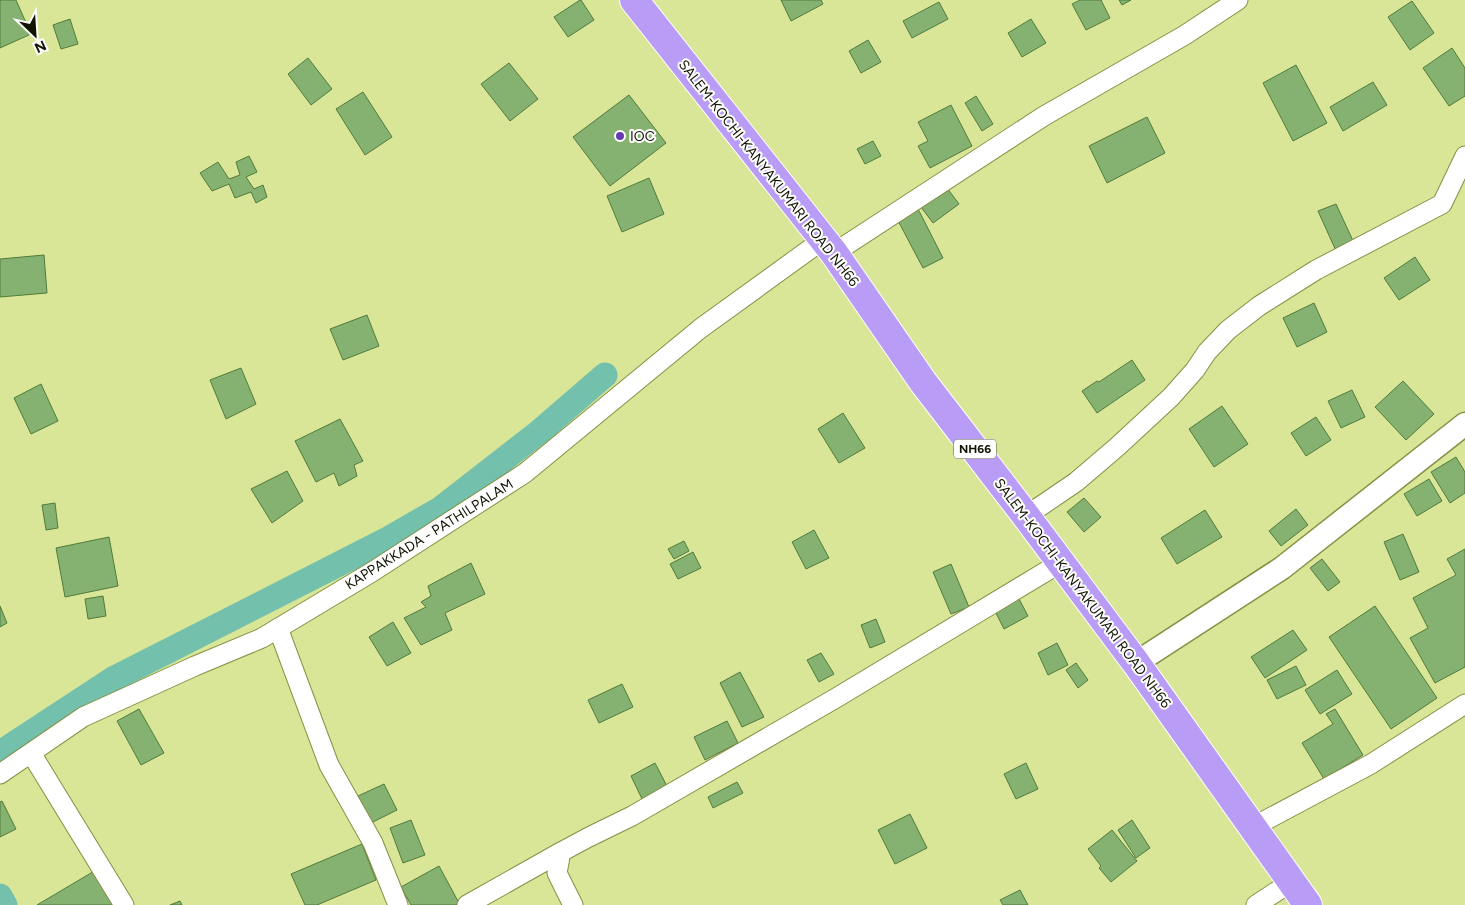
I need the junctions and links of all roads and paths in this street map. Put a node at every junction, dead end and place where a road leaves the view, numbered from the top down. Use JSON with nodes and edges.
{"nodes":[{"id":1,"x":634,"y":0,"type":"edge"},
{"id":2,"x":1238,"y":0,"type":"edge"},
{"id":3,"x":1465,"y":156,"type":"edge"},
{"id":4,"x":829,"y":246,"type":"junction"},
{"id":5,"x":1465,"y":424,"type":"edge"},
{"id":6,"x":1026,"y":516,"type":"junction"},
{"id":7,"x":1060,"y":563,"type":"junction"},
{"id":8,"x":278,"y":628,"type":"junction"},
{"id":9,"x":1136,"y":663,"type":"junction"},
{"id":10,"x":1465,"y":704,"type":"edge"},
{"id":11,"x":30,"y":753,"type":"junction"},
{"id":12,"x":0,"y":774,"type":"edge"},
{"id":13,"x":1253,"y":827,"type":"junction"},
{"id":14,"x":561,"y":852,"type":"junction"},
{"id":15,"x":1291,"y":882,"type":"junction"},
{"id":16,"x":124,"y":905,"type":"edge"},
{"id":17,"x":398,"y":905,"type":"edge"},
{"id":18,"x":467,"y":905,"type":"edge"},
{"id":19,"x":572,"y":905,"type":"edge"},
{"id":20,"x":1256,"y":905,"type":"edge"},
{"id":21,"x":1308,"y":905,"type":"edge"}],
"edges":[{"from":1,"to":4,"type":"highway","name":"SALEM-KOCHI-KANYAKUMARI ROAD NH66","number":"NH66"},
{"from":2,"to":4,"type":"street","name":"KAPPAKKADA - PATHILPALAM"},
{"from":3,"to":6,"type":"street"},
{"from":4,"to":6,"type":"highway","name":"SALEM-KOCHI-KANYAKUMARI ROAD NH66","number":"NH66"},
{"from":4,"to":8,"type":"street","name":"KAPPAKKADA - PATHILPALAM"},
{"from":5,"to":9,"type":"street"},
{"from":6,"to":7,"type":"highway","name":"SALEM-KOCHI-KANYAKUMARI ROAD NH66","number":"NH66"},
{"from":7,"to":9,"type":"highway","name":"SALEM-KOCHI-KANYAKUMARI ROAD NH66","number":"NH66"},
{"from":7,"to":14,"type":"street"},
{"from":8,"to":11,"type":"street","name":"KAPPAKKADA - PATHILPALAM"},
{"from":8,"to":17,"type":"street"},
{"from":9,"to":13,"type":"highway","name":"SALEM-KOCHI-KANYAKUMARI ROAD NH66","number":"NH66"},
{"from":10,"to":13,"type":"street"},
{"from":11,"to":12,"type":"street","name":"KAPPAKKADA - PATHILPALAM"},
{"from":11,"to":16,"type":"street"},
{"from":13,"to":15,"type":"highway","name":"SALEM-KOCHI-KANYAKUMARI ROAD NH66","number":"NH66"},
{"from":14,"to":18,"type":"street"},
{"from":14,"to":19,"type":"street"},
{"from":15,"to":20,"type":"street"},
{"from":15,"to":21,"type":"highway","name":"SALEM-KOCHI-KANYAKUMARI ROAD NH66","number":"NH66"}]}
